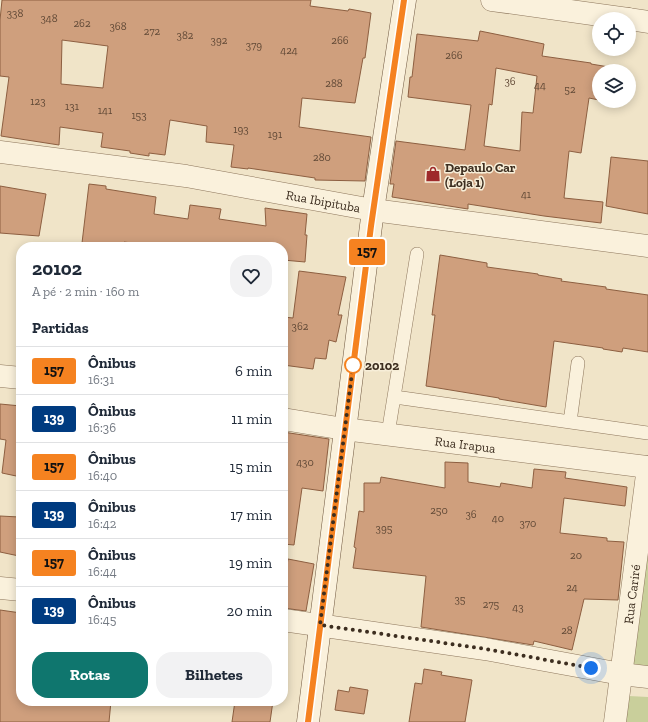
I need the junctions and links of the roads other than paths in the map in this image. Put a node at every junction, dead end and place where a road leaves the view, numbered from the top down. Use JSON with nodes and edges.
{"nodes":[{"id":1,"x":404,"y":0,"type":"edge"},
{"id":2,"x":492,"y":0,"type":"edge"},
{"id":3,"x":592,"y":14,"type":"edge"},
{"id":4,"x":636,"y":20,"type":"edge"},
{"id":5,"x":648,"y":22,"type":"edge"},
{"id":6,"x":0,"y":152,"type":"edge"},
{"id":7,"x":373,"y":210,"type":"junction"},
{"id":8,"x":648,"y":246,"type":"edge"},
{"id":9,"x":417,"y":254,"type":"dead end"},
{"id":10,"x":578,"y":363,"type":"dead end"},
{"id":11,"x":0,"y":376,"type":"edge"},
{"id":12,"x":16,"y":378,"type":"edge"},
{"id":13,"x":395,"y":397,"type":"junction"},
{"id":14,"x":288,"y":419,"type":"edge"},
{"id":15,"x":570,"y":422,"type":"junction"},
{"id":16,"x":344,"y":429,"type":"junction"},
{"id":17,"x":648,"y":433,"type":"edge"},
{"id":18,"x":388,"y":434,"type":"junction"},
{"id":19,"x":648,"y":467,"type":"edge"},
{"id":20,"x":0,"y":588,"type":"edge"},
{"id":21,"x":16,"y":590,"type":"edge"},
{"id":22,"x":288,"y":621,"type":"edge"},
{"id":23,"x":320,"y":625,"type":"junction"},
{"id":24,"x":621,"y":674,"type":"junction"},
{"id":25,"x":648,"y":677,"type":"edge"},
{"id":26,"x":308,"y":722,"type":"edge"},
{"id":27,"x":615,"y":722,"type":"edge"}],
"edges":[{"from":1,"to":7,"type":"street"},
{"from":2,"to":3,"type":"street"},
{"from":4,"to":5,"type":"street"},
{"from":6,"to":7,"type":"street","name":"Rua Ibipituba"},
{"from":7,"to":8,"type":"street","name":"Rua Ibipituba"},
{"from":7,"to":16,"type":"street"},
{"from":9,"to":13,"type":"lane"},
{"from":10,"to":15,"type":"lane"},
{"from":11,"to":12,"type":"street"},
{"from":13,"to":15,"type":"lane"},
{"from":13,"to":18,"type":"lane"},
{"from":14,"to":16,"type":"street","name":"Rua Irapua"},
{"from":15,"to":17,"type":"lane"},
{"from":16,"to":18,"type":"street","name":"Rua Irapua"},
{"from":16,"to":23,"type":"street"},
{"from":18,"to":19,"type":"street","name":"Rua Irapua"},
{"from":19,"to":24,"type":"street","name":"Rua Cariré"},
{"from":20,"to":21,"type":"street"},
{"from":22,"to":23,"type":"street"},
{"from":23,"to":24,"type":"street"},
{"from":23,"to":26,"type":"street"},
{"from":24,"to":25,"type":"street"},
{"from":24,"to":27,"type":"street","name":"Rua Cariré"}]}
